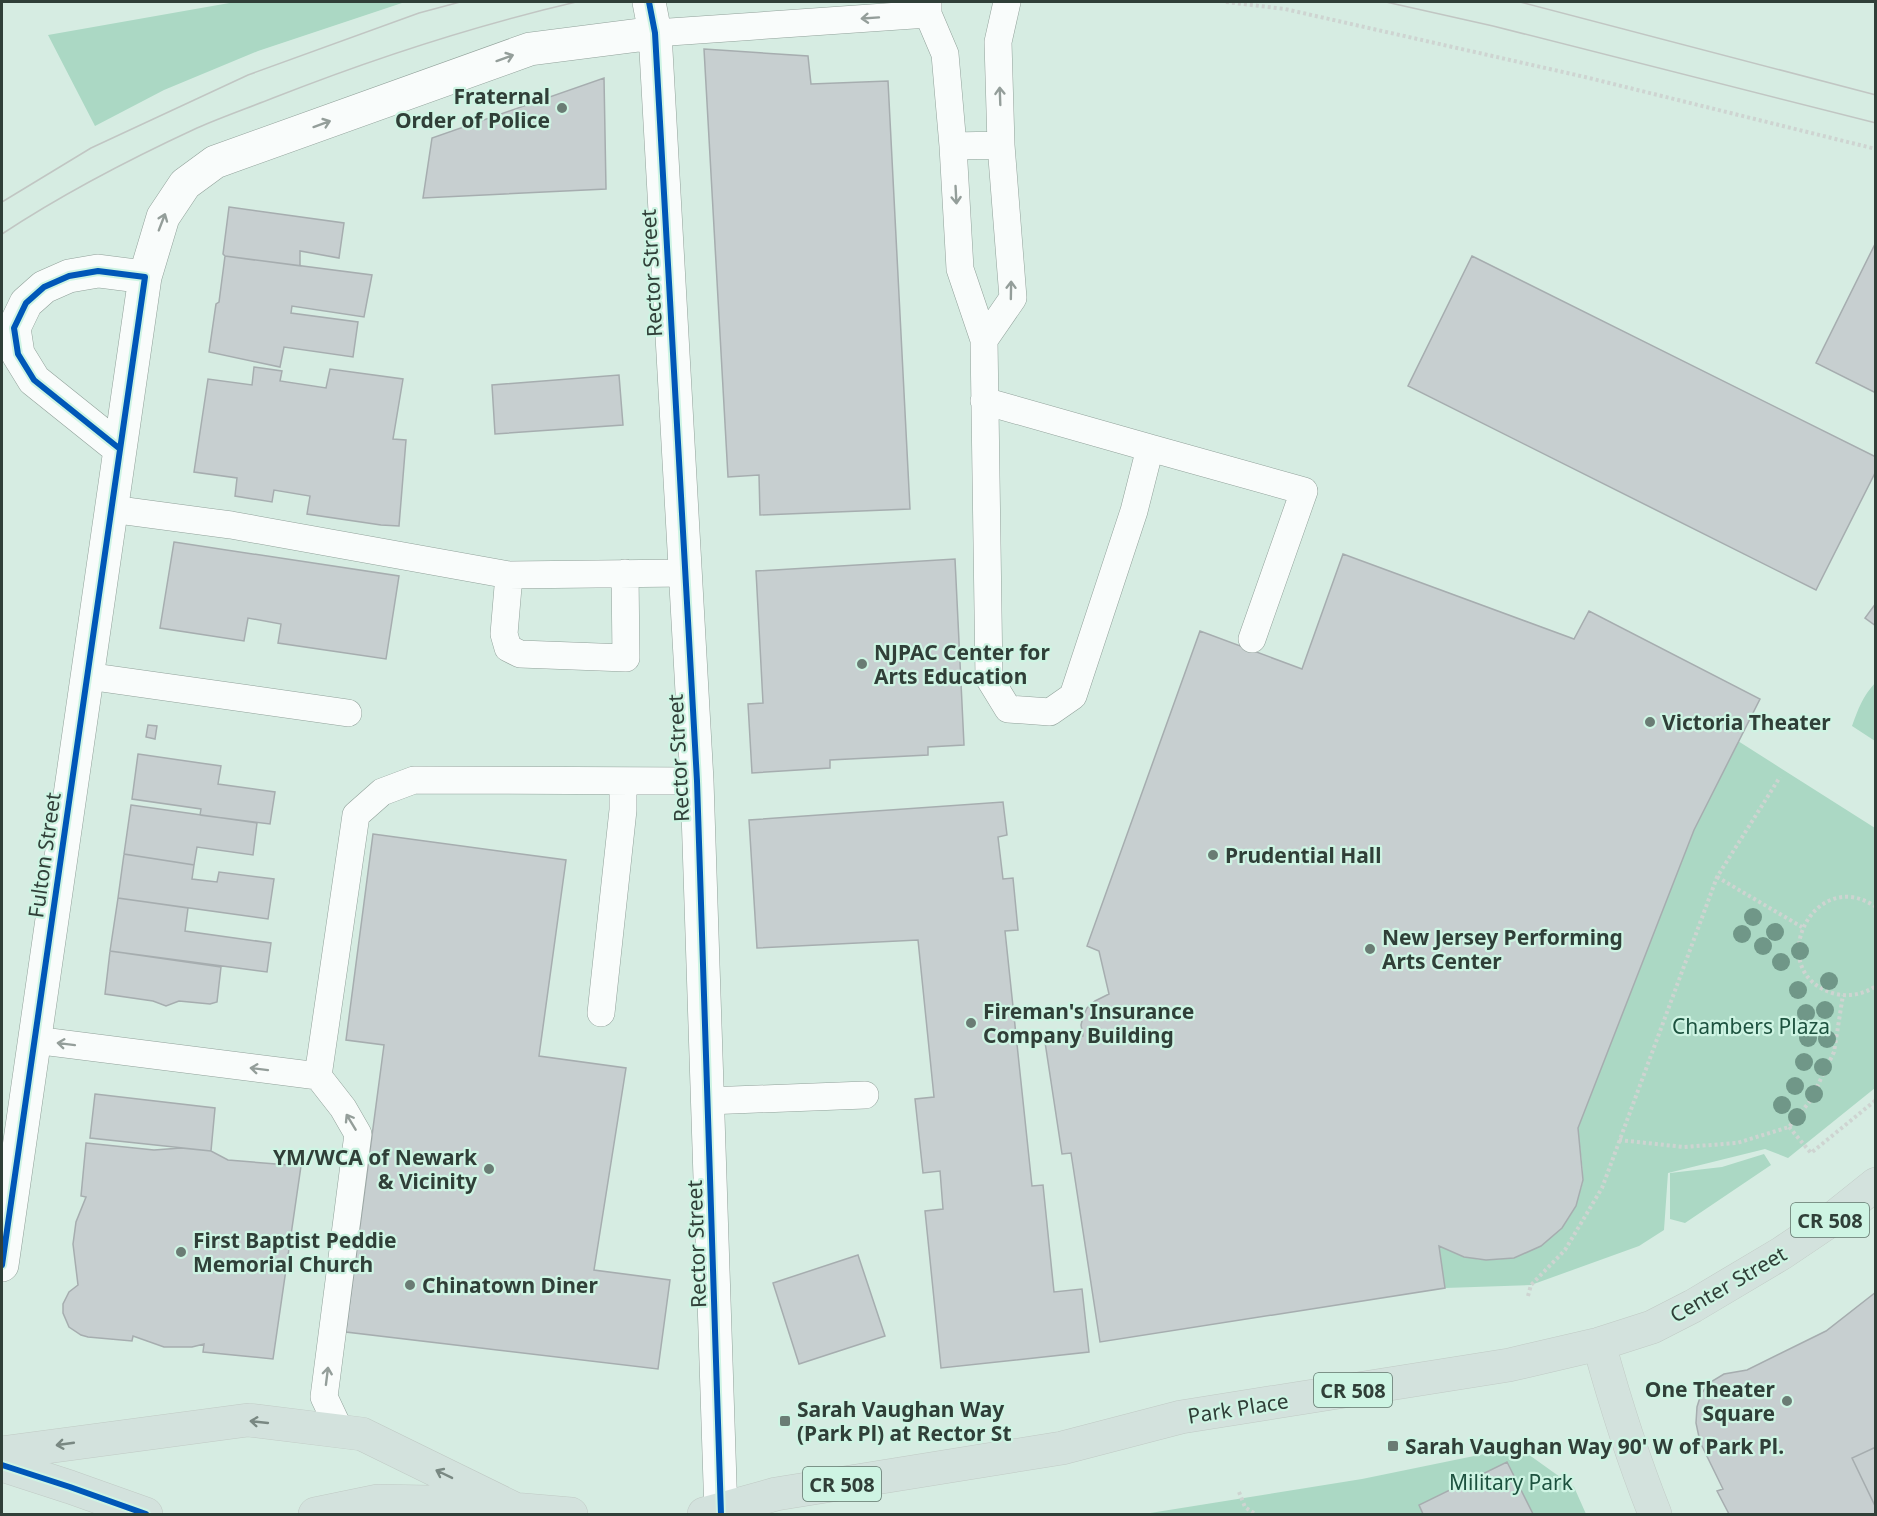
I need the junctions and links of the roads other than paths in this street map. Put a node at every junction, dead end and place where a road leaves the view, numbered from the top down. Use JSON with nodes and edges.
{"nodes":[{"id":1,"x":648,"y":2,"type":"edge"},
{"id":2,"x":1007,"y":2,"type":"edge"},
{"id":3,"x":928,"y":8,"type":"edge"},
{"id":4,"x":655,"y":33,"type":"junction"},
{"id":5,"x":1002,"y":144,"type":"junction"},
{"id":6,"x":953,"y":146,"type":"junction"},
{"id":7,"x":145,"y":278,"type":"junction"},
{"id":8,"x":984,"y":340,"type":"junction"},
{"id":9,"x":984,"y":402,"type":"junction"},
{"id":10,"x":1150,"y":448,"type":"junction"},
{"id":11,"x":120,"y":449,"type":"junction"},
{"id":12,"x":111,"y":509,"type":"junction"},
{"id":13,"x":625,"y":573,"type":"junction"},
{"id":14,"x":685,"y":573,"type":"junction"},
{"id":15,"x":508,"y":575,"type":"junction"},
{"id":16,"x":1252,"y":639,"type":"dead end"},
{"id":17,"x":87,"y":676,"type":"junction"},
{"id":18,"x":348,"y":713,"type":"dead end"},
{"id":19,"x":623,"y":781,"type":"junction"},
{"id":20,"x":697,"y":781,"type":"junction"},
{"id":21,"x":601,"y":1013,"type":"dead end"},
{"id":22,"x":34,"y":1040,"type":"junction"},
{"id":23,"x":318,"y":1077,"type":"junction"},
{"id":24,"x":865,"y":1095,"type":"dead end"},
{"id":25,"x":707,"y":1101,"type":"junction"},
{"id":26,"x":1875,"y":1184,"type":"edge"},
{"id":27,"x":2,"y":1265,"type":"edge"},
{"id":28,"x":1599,"y":1344,"type":"junction"},
{"id":29,"x":339,"y":1431,"type":"junction"},
{"id":30,"x":2,"y":1453,"type":"edge"},
{"id":31,"x":2,"y":1466,"type":"edge"},
{"id":32,"x":515,"y":1509,"type":"junction"},
{"id":33,"x":715,"y":1513,"type":"edge"},
{"id":34,"x":146,"y":1515,"type":"edge"},
{"id":35,"x":315,"y":1515,"type":"edge"},
{"id":36,"x":571,"y":1515,"type":"edge"},
{"id":37,"x":1655,"y":1515,"type":"edge"}],
"edges":[{"from":1,"to":4,"type":"street","name":"Rector Street"},
{"from":5,"to":2,"type":"lane","one_way":true},
{"from":3,"to":4,"type":"lane","one_way":true},
{"from":3,"to":6,"type":"lane"},
{"from":7,"to":4,"type":"street","name":"Fulton Street","one_way":true},
{"from":4,"to":14,"type":"street","name":"Rector Street"},
{"from":5,"to":6,"type":"lane"},
{"from":8,"to":5,"type":"lane","one_way":true},
{"from":6,"to":8,"type":"lane","one_way":true},
{"from":7,"to":11,"type":"street","name":"Fulton Street"},
{"from":7,"to":11,"type":"street"},
{"from":8,"to":9,"type":"lane"},
{"from":9,"to":10,"type":"lane"},
{"from":9,"to":10,"type":"lane"},
{"from":10,"to":16,"type":"lane"},
{"from":11,"to":12,"type":"street","name":"Fulton Street"},
{"from":12,"to":15,"type":"lane"},
{"from":12,"to":17,"type":"street","name":"Fulton Street"},
{"from":13,"to":14,"type":"lane"},
{"from":13,"to":15,"type":"lane"},
{"from":13,"to":15,"type":"lane"},
{"from":14,"to":20,"type":"street","name":"Rector Street"},
{"from":17,"to":18,"type":"lane"},
{"from":17,"to":22,"type":"street","name":"Fulton Street"},
{"from":19,"to":20,"type":"lane"},
{"from":19,"to":21,"type":"lane"},
{"from":19,"to":23,"type":"lane"},
{"from":20,"to":25,"type":"street","name":"Rector Street"},
{"from":23,"to":22,"type":"lane","one_way":true},
{"from":22,"to":27,"type":"street","name":"Fulton Street"},
{"from":29,"to":23,"type":"lane","one_way":true},
{"from":24,"to":25,"type":"lane"},
{"from":25,"to":33,"type":"street","name":"Rector Street"},
{"from":26,"to":28,"type":"main road","name":"Center Street","number":"CR 508"},
{"from":28,"to":33,"type":"main road","name":"Park Place","number":"CR 508"},
{"from":28,"to":37,"type":"main road"},
{"from":29,"to":30,"type":"main road","one_way":true},
{"from":32,"to":29,"type":"main road","one_way":true},
{"from":31,"to":34,"type":"main road"},
{"from":32,"to":35,"type":"main road"},
{"from":32,"to":36,"type":"main road"}]}
